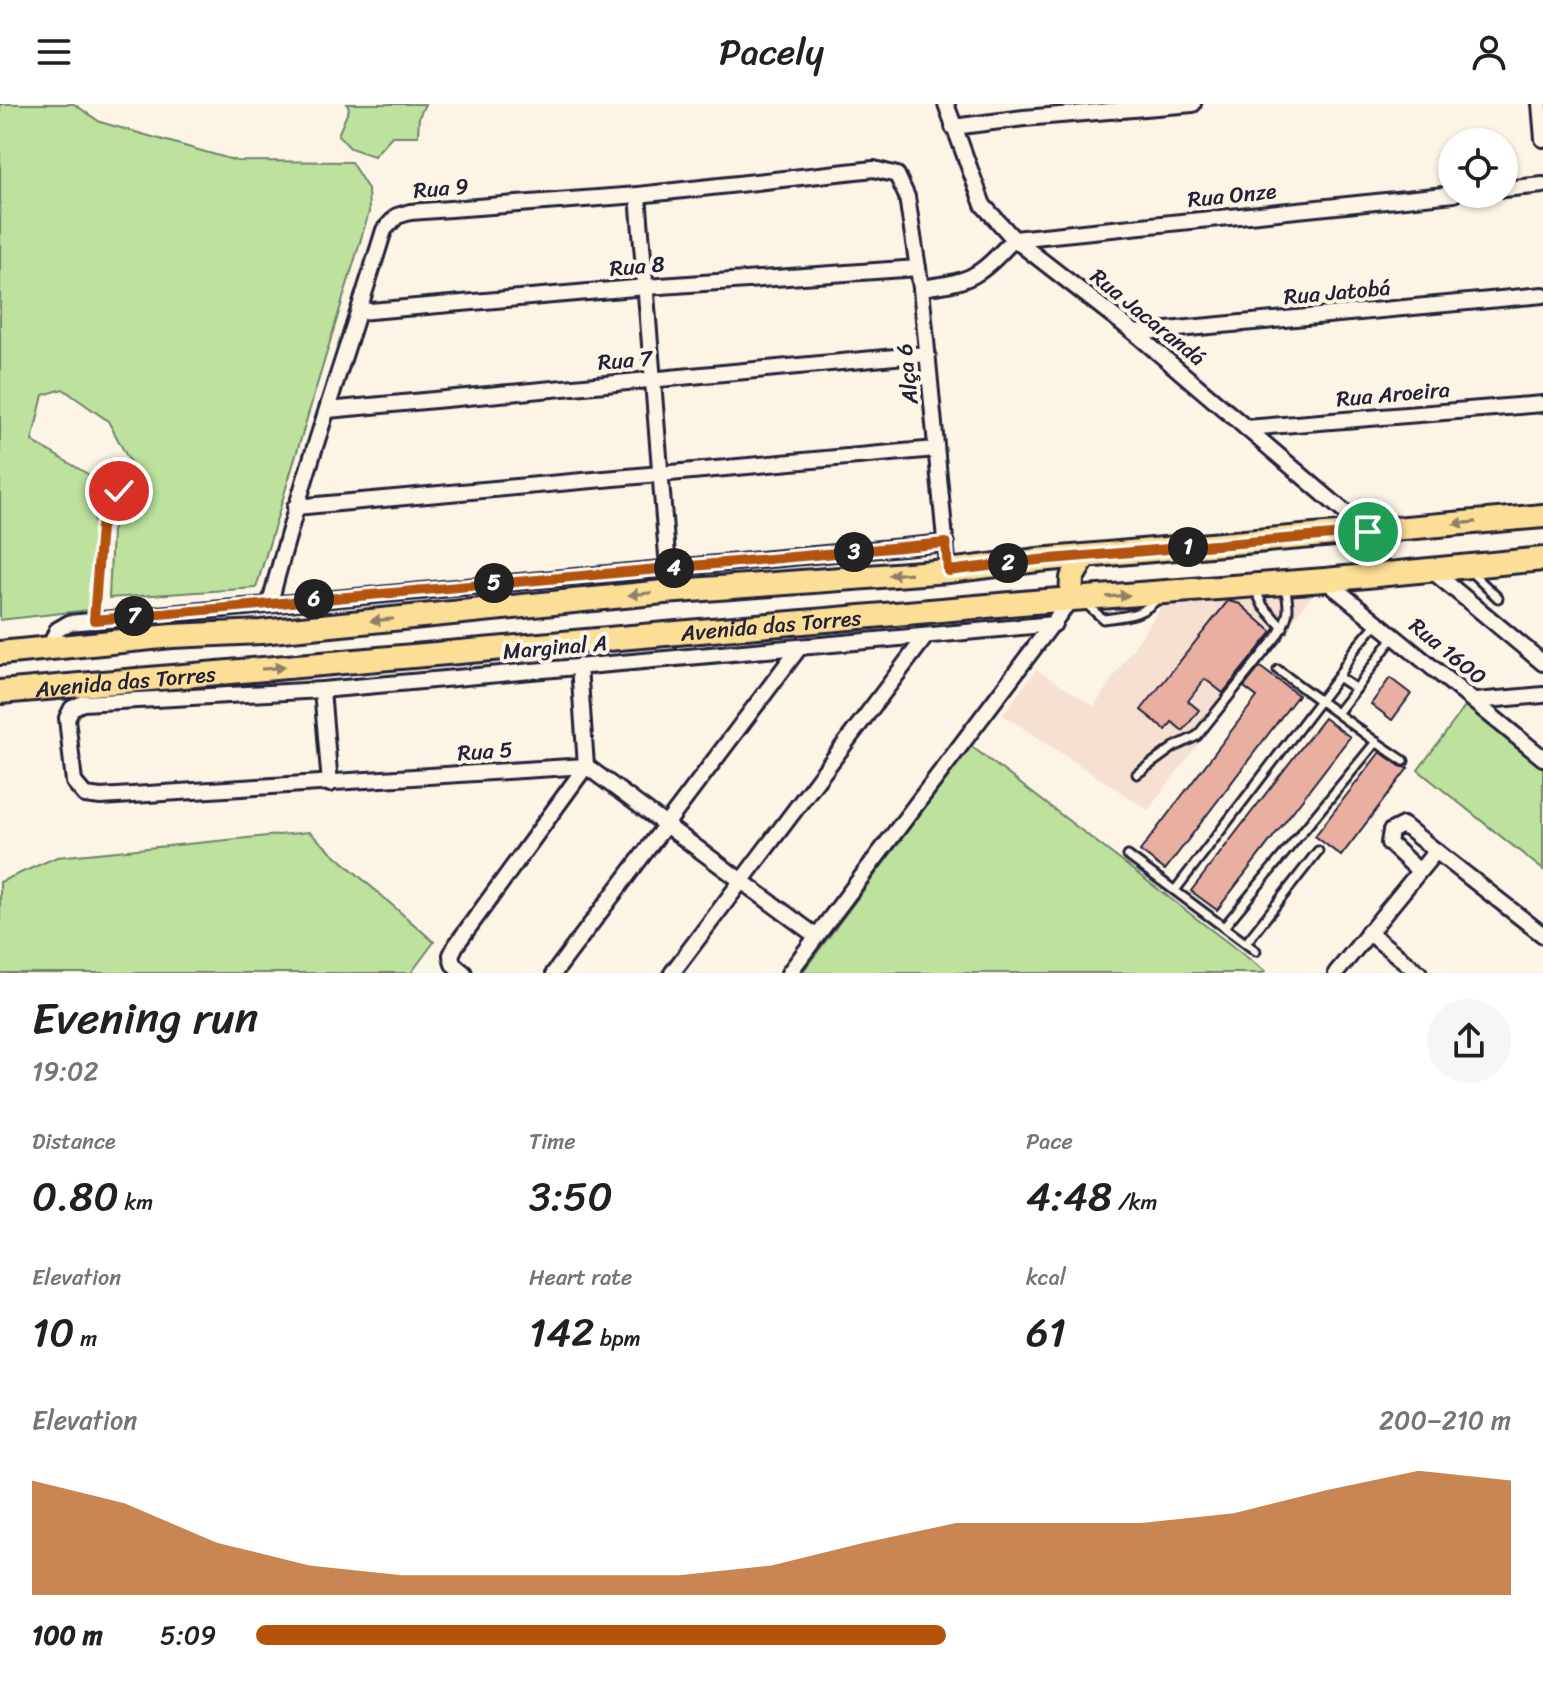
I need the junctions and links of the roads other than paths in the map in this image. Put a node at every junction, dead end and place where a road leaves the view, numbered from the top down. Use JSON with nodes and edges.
{"nodes":[{"id":1,"x":946,"y":104,"type":"edge"},
{"id":2,"x":1036,"y":104,"type":"edge"},
{"id":3,"x":1193,"y":104,"type":"edge"},
{"id":4,"x":1540,"y":104,"type":"edge"},
{"id":5,"x":1024,"y":118,"type":"junction"},
{"id":6,"x":953,"y":127,"type":"junction"},
{"id":7,"x":1543,"y":139,"type":"edge"},
{"id":8,"x":897,"y":175,"type":"joint"},
{"id":9,"x":1543,"y":185,"type":"edge"},
{"id":10,"x":1518,"y":188,"type":"edge"},
{"id":11,"x":638,"y":195,"type":"junction"},
{"id":12,"x":1438,"y":196,"type":"edge"},
{"id":13,"x":1014,"y":239,"type":"junction"},
{"id":14,"x":918,"y":268,"type":"junction"},
{"id":15,"x":646,"y":287,"type":"junction"},
{"id":16,"x":921,"y":288,"type":"junction"},
{"id":17,"x":1543,"y":295,"type":"edge"},
{"id":18,"x":359,"y":312,"type":"junction"},
{"id":19,"x":1135,"y":333,"type":"junction"},
{"id":20,"x":927,"y":354,"type":"junction"},
{"id":21,"x":653,"y":379,"type":"junction"},
{"id":22,"x":1543,"y":404,"type":"edge"},
{"id":23,"x":328,"y":410,"type":"junction"},
{"id":24,"x":1246,"y":428,"type":"junction"},
{"id":25,"x":936,"y":449,"type":"junction"},
{"id":26,"x":113,"y":470,"type":"dead end"},
{"id":27,"x":661,"y":475,"type":"junction"},
{"id":28,"x":295,"y":507,"type":"junction"},
{"id":29,"x":1543,"y":516,"type":"edge"},
{"id":30,"x":1368,"y":532,"type":"junction"},
{"id":31,"x":946,"y":543,"type":"junction"},
{"id":32,"x":1085,"y":556,"type":"junction"},
{"id":33,"x":1543,"y":559,"type":"edge"},
{"id":34,"x":1038,"y":560,"type":"junction"},
{"id":35,"x":1464,"y":566,"type":"junction"},
{"id":36,"x":668,"y":568,"type":"junction"},
{"id":37,"x":1430,"y":569,"type":"junction"},
{"id":38,"x":948,"y":571,"type":"junction"},
{"id":39,"x":1325,"y":580,"type":"junction"},
{"id":40,"x":1285,"y":583,"type":"junction"},
{"id":41,"x":1254,"y":585,"type":"junction"},
{"id":42,"x":1498,"y":598,"type":"dead end"},
{"id":43,"x":1076,"y":599,"type":"junction"},
{"id":44,"x":1033,"y":602,"type":"junction"},
{"id":45,"x":270,"y":603,"type":"junction"},
{"id":46,"x":94,"y":620,"type":"junction"},
{"id":47,"x":1377,"y":623,"type":"junction"},
{"id":48,"x":1054,"y":624,"type":"junction"},
{"id":49,"x":1283,"y":628,"type":"junction"},
{"id":50,"x":242,"y":632,"type":"junction"},
{"id":51,"x":172,"y":636,"type":"junction"},
{"id":52,"x":926,"y":636,"type":"junction"},
{"id":53,"x":1394,"y":636,"type":"junction"},
{"id":54,"x":799,"y":648,"type":"junction"},
{"id":55,"x":49,"y":649,"type":"junction"},
{"id":56,"x":0,"y":653,"type":"edge"},
{"id":57,"x":1543,"y":663,"type":"edge"},
{"id":58,"x":579,"y":666,"type":"junction"},
{"id":59,"x":1278,"y":670,"type":"dead end"},
{"id":60,"x":232,"y":671,"type":"junction"},
{"id":61,"x":168,"y":677,"type":"junction"},
{"id":62,"x":1338,"y":677,"type":"junction"},
{"id":63,"x":1356,"y":689,"type":"junction"},
{"id":64,"x":322,"y":690,"type":"junction"},
{"id":65,"x":0,"y":692,"type":"edge"},
{"id":66,"x":1543,"y":695,"type":"edge"},
{"id":67,"x":1321,"y":700,"type":"junction"},
{"id":68,"x":1476,"y":701,"type":"junction"},
{"id":69,"x":1338,"y":712,"type":"junction"},
{"id":70,"x":1376,"y":742,"type":"junction"},
{"id":71,"x":1543,"y":758,"type":"edge"},
{"id":72,"x":1404,"y":761,"type":"dead end"},
{"id":73,"x":586,"y":766,"type":"junction"},
{"id":74,"x":1137,"y":774,"type":"dead end"},
{"id":75,"x":330,"y":784,"type":"junction"},
{"id":76,"x":101,"y":797,"type":"joint"},
{"id":77,"x":667,"y":823,"type":"junction"},
{"id":78,"x":1318,"y":851,"type":"dead end"},
{"id":79,"x":1436,"y":851,"type":"junction"},
{"id":80,"x":1128,"y":856,"type":"dead end"},
{"id":81,"x":1419,"y":871,"type":"junction"},
{"id":82,"x":741,"y":883,"type":"junction"},
{"id":83,"x":1176,"y":889,"type":"junction"},
{"id":84,"x":1224,"y":927,"type":"junction"},
{"id":85,"x":1368,"y":932,"type":"junction"},
{"id":86,"x":1543,"y":935,"type":"edge"},
{"id":87,"x":816,"y":936,"type":"junction"},
{"id":88,"x":1246,"y":943,"type":"junction"},
{"id":89,"x":1256,"y":951,"type":"dead end"},
{"id":90,"x":464,"y":973,"type":"edge"},
{"id":91,"x":554,"y":973,"type":"edge"},
{"id":92,"x":672,"y":973,"type":"edge"},
{"id":93,"x":789,"y":973,"type":"edge"},
{"id":94,"x":1336,"y":973,"type":"edge"},
{"id":95,"x":1419,"y":973,"type":"edge"}],
"edges":[{"from":1,"to":6,"type":"street","name":"Rua Jacarandá"},
{"from":2,"to":5,"type":"street"},
{"from":3,"to":5,"type":"street"},
{"from":4,"to":7,"type":"street"},
{"from":5,"to":6,"type":"street"},
{"from":6,"to":13,"type":"street","name":"Rua Jacarandá"},
{"from":8,"to":11,"type":"street","name":"Rua 9"},
{"from":8,"to":14,"type":"street","name":"Alça 6"},
{"from":9,"to":10,"type":"street"},
{"from":11,"to":15,"type":"street"},
{"from":11,"to":18,"type":"street","name":"Rua 9"},
{"from":12,"to":13,"type":"street","name":"Rua Onze"},
{"from":13,"to":16,"type":"street"},
{"from":13,"to":19,"type":"street","name":"Rua Jacarandá"},
{"from":14,"to":15,"type":"street","name":"Rua 8"},
{"from":14,"to":16,"type":"street","name":"Alça 6"},
{"from":15,"to":18,"type":"street","name":"Rua 8"},
{"from":15,"to":21,"type":"street"},
{"from":16,"to":20,"type":"street","name":"Alça 6"},
{"from":17,"to":19,"type":"street","name":"Rua Jatobá"},
{"from":18,"to":23,"type":"street","name":"Rua 9"},
{"from":19,"to":24,"type":"street","name":"Rua Jacarandá"},
{"from":20,"to":21,"type":"street","name":"Rua 7"},
{"from":20,"to":25,"type":"street","name":"Alça 6"},
{"from":21,"to":23,"type":"street","name":"Rua 7"},
{"from":21,"to":27,"type":"street"},
{"from":22,"to":24,"type":"street","name":"Rua Aroeira"},
{"from":23,"to":28,"type":"street","name":"Rua 9"},
{"from":24,"to":30,"type":"street","name":"Rua Jacarandá"},
{"from":25,"to":27,"type":"street"},
{"from":25,"to":31,"type":"street","name":"Alça 6"},
{"from":26,"to":46,"type":"lane"},
{"from":27,"to":28,"type":"street"},
{"from":27,"to":36,"type":"street"},
{"from":28,"to":45,"type":"street","name":"Rua 9"},
{"from":29,"to":30,"type":"main road","name":"Avenida das Torres","one_way":true},
{"from":30,"to":32,"type":"main road","name":"Avenida das Torres"},
{"from":31,"to":36,"type":"street"},
{"from":31,"to":38,"type":"street","name":"Alça 6"},
{"from":32,"to":34,"type":"main road","name":"Avenida das Torres"},
{"from":32,"to":43,"type":"main road"},
{"from":33,"to":35,"type":"main road","name":"Avenida das Torres"},
{"from":34,"to":38,"type":"main road","name":"Avenida das Torres"},
{"from":34,"to":44,"type":"main road"},
{"from":35,"to":37,"type":"main road","name":"Avenida das Torres"},
{"from":35,"to":42,"type":"lane"},
{"from":36,"to":45,"type":"street"},
{"from":37,"to":39,"type":"main road","name":"Avenida das Torres"},
{"from":37,"to":57,"type":"street"},
{"from":38,"to":50,"type":"main road","name":"Avenida das Torres","one_way":true},
{"from":39,"to":40,"type":"main road","name":"Avenida das Torres"},
{"from":39,"to":47,"type":"street","name":"Rua 1600"},
{"from":40,"to":41,"type":"main road","name":"Avenida das Torres"},
{"from":40,"to":49,"type":"lane"},
{"from":41,"to":43,"type":"main road","name":"Avenida das Torres"},
{"from":41,"to":49,"type":"lane"},
{"from":43,"to":44,"type":"main road","name":"Avenida das Torres"},
{"from":43,"to":48,"type":"street"},
{"from":60,"to":44,"type":"main road","name":"Avenida das Torres","one_way":true},
{"from":45,"to":46,"type":"street"},
{"from":46,"to":55,"type":"street"},
{"from":47,"to":53,"type":"street","name":"Rua 1600"},
{"from":47,"to":62,"type":"lane"},
{"from":48,"to":52,"type":"street","name":"Marginal A"},
{"from":48,"to":87,"type":"street"},
{"from":49,"to":74,"type":"lane"},
{"from":50,"to":51,"type":"main road","name":"Avenida das Torres"},
{"from":50,"to":60,"type":"main road"},
{"from":51,"to":55,"type":"main road","name":"Avenida das Torres"},
{"from":51,"to":61,"type":"main road"},
{"from":52,"to":54,"type":"street","name":"Marginal A"},
{"from":52,"to":82,"type":"street"},
{"from":53,"to":63,"type":"lane"},
{"from":53,"to":68,"type":"street","name":"Rua 1600"},
{"from":54,"to":58,"type":"street","name":"Marginal A"},
{"from":54,"to":77,"type":"street"},
{"from":55,"to":56,"type":"main road","name":"Avenida das Torres"},
{"from":58,"to":64,"type":"street","name":"Marginal A"},
{"from":58,"to":73,"type":"street"},
{"from":59,"to":67,"type":"lane"},
{"from":60,"to":61,"type":"main road","name":"Avenida das Torres"},
{"from":61,"to":65,"type":"main road","name":"Avenida das Torres"},
{"from":62,"to":63,"type":"lane"},
{"from":62,"to":67,"type":"lane"},
{"from":63,"to":69,"type":"lane"},
{"from":64,"to":75,"type":"street"},
{"from":64,"to":76,"type":"street","name":"Marginal A"},
{"from":66,"to":68,"type":"street"},
{"from":67,"to":69,"type":"lane"},
{"from":67,"to":83,"type":"lane"},
{"from":68,"to":71,"type":"street","name":"Rua 1600"},
{"from":69,"to":70,"type":"lane"},
{"from":70,"to":72,"type":"lane"},
{"from":70,"to":84,"type":"lane"},
{"from":73,"to":75,"type":"street","name":"Rua 5"},
{"from":73,"to":77,"type":"street"},
{"from":73,"to":90,"type":"street"},
{"from":75,"to":76,"type":"street","name":"Rua 5"},
{"from":77,"to":82,"type":"street"},
{"from":77,"to":91,"type":"street"},
{"from":78,"to":88,"type":"lane"},
{"from":79,"to":81,"type":"street"},
{"from":79,"to":81,"type":"street"},
{"from":79,"to":86,"type":"street"},
{"from":80,"to":83,"type":"lane"},
{"from":81,"to":85,"type":"street"},
{"from":82,"to":87,"type":"street"},
{"from":82,"to":92,"type":"street"},
{"from":83,"to":84,"type":"lane"},
{"from":84,"to":88,"type":"lane"},
{"from":85,"to":94,"type":"street"},
{"from":85,"to":95,"type":"street"},
{"from":87,"to":93,"type":"street"},
{"from":88,"to":89,"type":"lane"}]}
